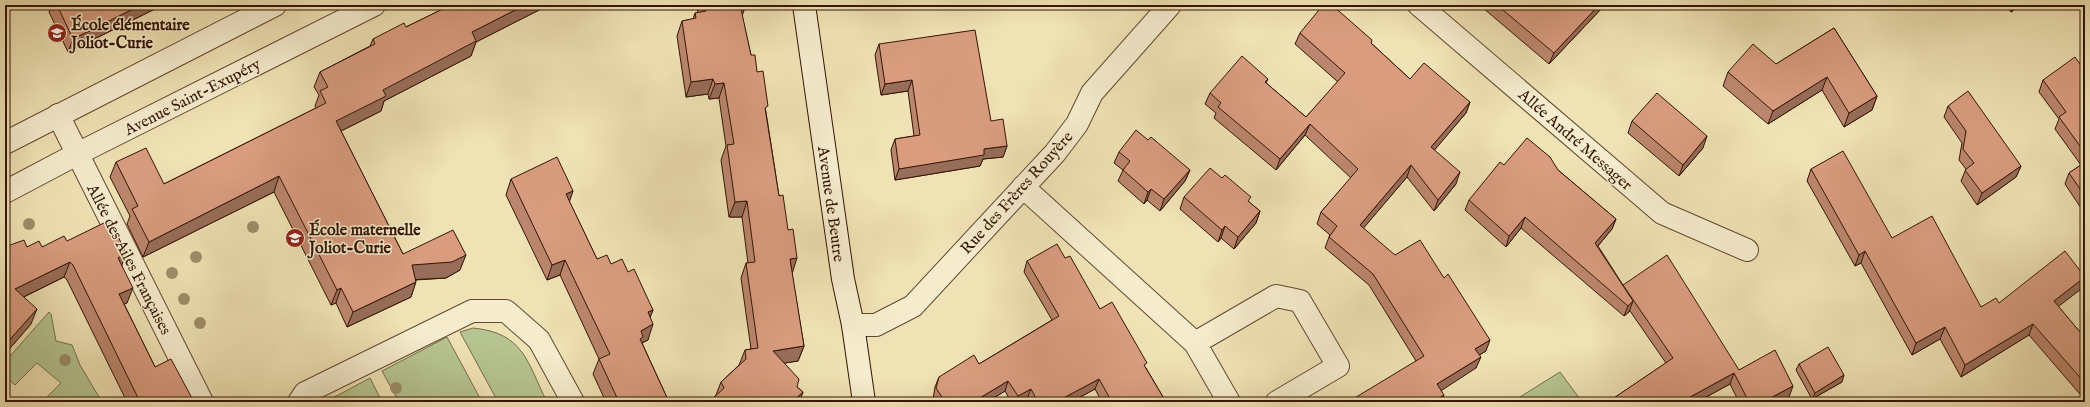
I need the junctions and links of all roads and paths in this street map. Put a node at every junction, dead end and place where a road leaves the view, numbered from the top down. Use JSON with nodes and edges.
{"nodes":[{"id":1,"x":276,"y":5,"type":"edge"},
{"id":2,"x":374,"y":5,"type":"edge"},
{"id":3,"x":804,"y":5,"type":"edge"},
{"id":4,"x":1170,"y":5,"type":"edge"},
{"id":5,"x":1419,"y":5,"type":"edge"},
{"id":6,"x":58,"y":115,"type":"junction"},
{"id":7,"x":5,"y":143,"type":"edge"},
{"id":8,"x":77,"y":154,"type":"junction"},
{"id":9,"x":7,"y":186,"type":"edge"},
{"id":10,"x":1023,"y":187,"type":"junction"},
{"id":11,"x":1747,"y":250,"type":"dead end"},
{"id":12,"x":852,"y":325,"type":"junction"},
{"id":13,"x":1195,"y":343,"type":"junction"},
{"id":14,"x":202,"y":402,"type":"edge"},
{"id":15,"x":299,"y":402,"type":"edge"},
{"id":16,"x":573,"y":402,"type":"edge"},
{"id":17,"x":864,"y":402,"type":"edge"},
{"id":18,"x":1229,"y":402,"type":"edge"},
{"id":19,"x":1277,"y":402,"type":"edge"}],
"edges":[{"from":1,"to":6,"type":"street"},
{"from":2,"to":8,"type":"street","name":"Avenue Saint-Exupéry"},
{"from":3,"to":12,"type":"street","name":"Avenue de Beutre"},
{"from":4,"to":10,"type":"street","name":"Rue des Frères Rouyère"},
{"from":5,"to":11,"type":"street","name":"Allée André Messager"},
{"from":6,"to":7,"type":"street"},
{"from":6,"to":8,"type":"street","name":"Allée des Ailes Françaises"},
{"from":8,"to":9,"type":"street","name":"Avenue Saint-Exupéry"},
{"from":8,"to":14,"type":"street","name":"Allée des Ailes Françaises"},
{"from":10,"to":12,"type":"street","name":"Rue des Frères Rouyère"},
{"from":10,"to":13,"type":"street"},
{"from":12,"to":17,"type":"street","name":"Avenue de Beutre"},
{"from":13,"to":18,"type":"street"},
{"from":13,"to":19,"type":"street"},
{"from":15,"to":16,"type":"street"}]}
